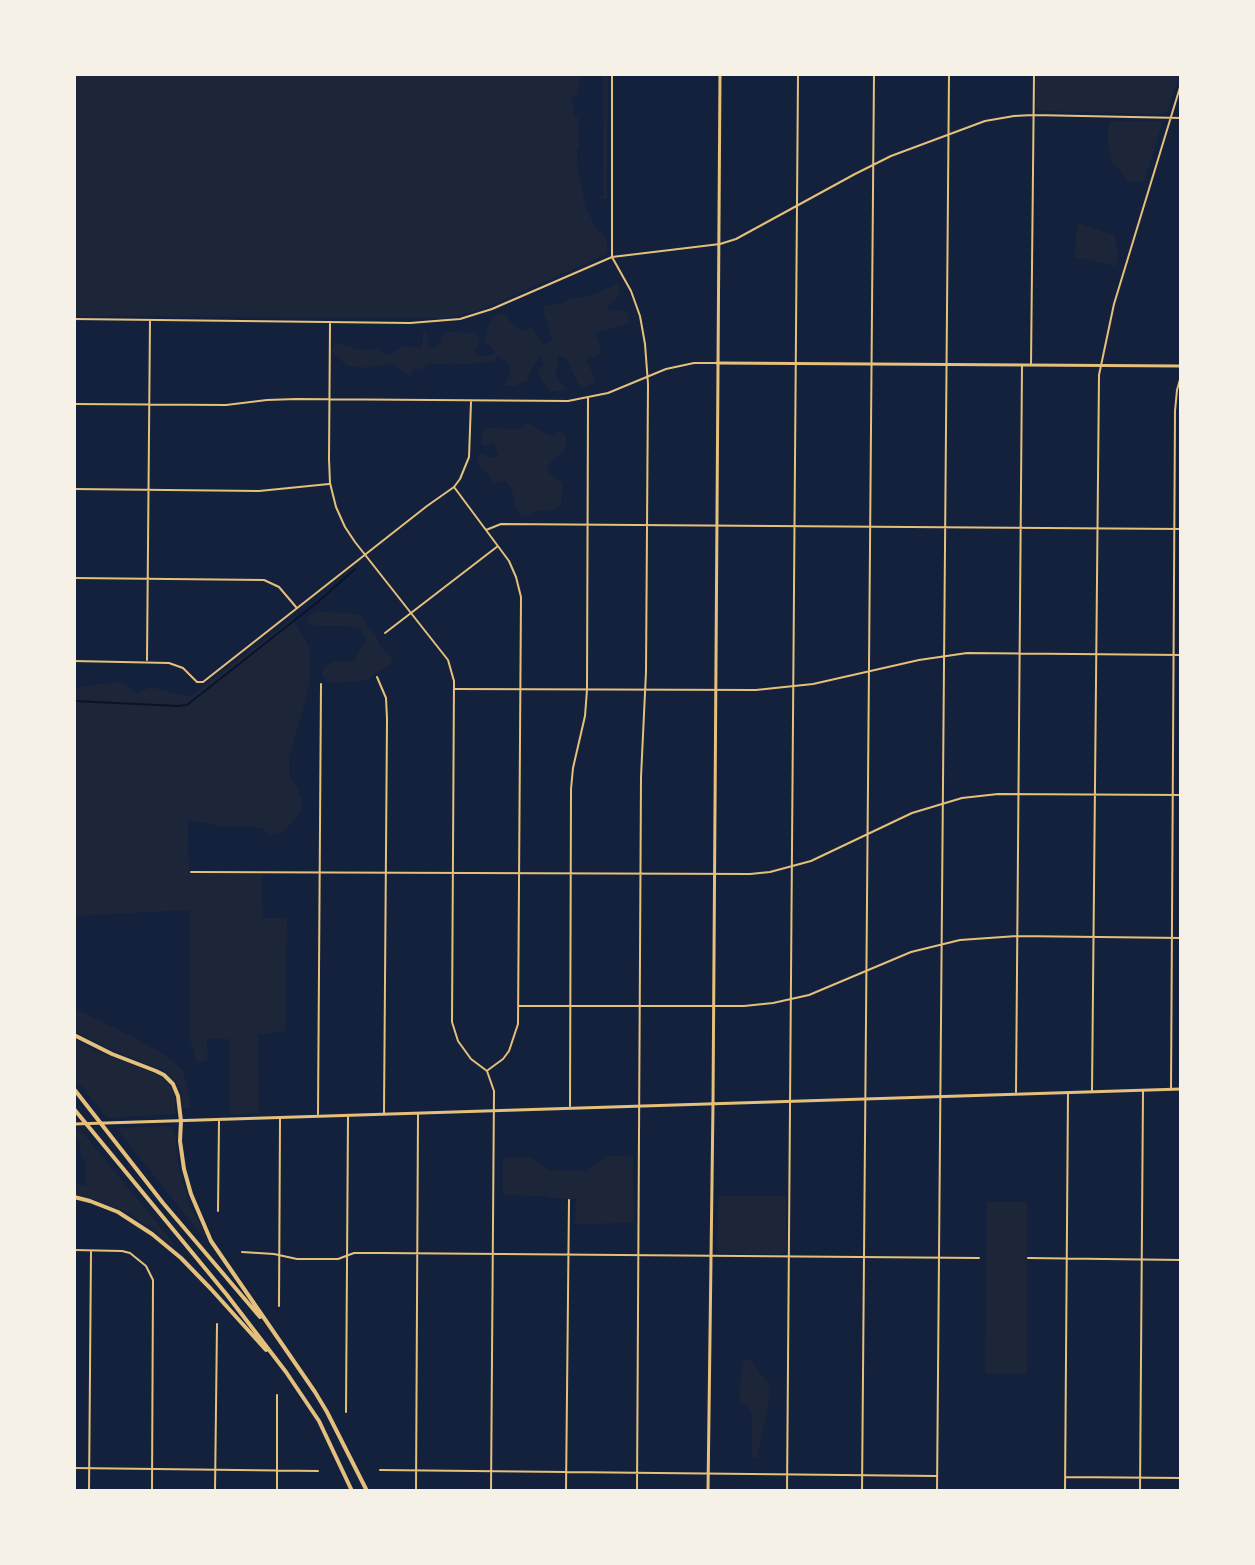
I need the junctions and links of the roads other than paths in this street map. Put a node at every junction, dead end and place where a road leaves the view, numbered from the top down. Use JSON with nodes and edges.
{"nodes":[{"id":1,"x":612,"y":74,"type":"edge"},
{"id":2,"x":720,"y":74,"type":"edge"},
{"id":3,"x":798,"y":74,"type":"edge"},
{"id":4,"x":874,"y":74,"type":"edge"},
{"id":5,"x":949,"y":74,"type":"edge"},
{"id":6,"x":1034,"y":74,"type":"edge"},
{"id":7,"x":1181,"y":84,"type":"edge"},
{"id":8,"x":1033,"y":115,"type":"junction"},
{"id":9,"x":1170,"y":117,"type":"junction"},
{"id":10,"x":1181,"y":118,"type":"edge"},
{"id":11,"x":948,"y":134,"type":"junction"},
{"id":12,"x":872,"y":166,"type":"junction"},
{"id":13,"x":798,"y":205,"type":"junction"},
{"id":14,"x":720,"y":244,"type":"junction"},
{"id":15,"x":612,"y":257,"type":"junction"},
{"id":16,"x":74,"y":319,"type":"edge"},
{"id":17,"x":150,"y":320,"type":"junction"},
{"id":18,"x":330,"y":322,"type":"junction"},
{"id":19,"x":717,"y":363,"type":"junction"},
{"id":20,"x":796,"y":363,"type":"junction"},
{"id":21,"x":871,"y":364,"type":"junction"},
{"id":22,"x":947,"y":364,"type":"junction"},
{"id":23,"x":1023,"y":365,"type":"junction"},
{"id":24,"x":1031,"y":365,"type":"junction"},
{"id":25,"x":1100,"y":365,"type":"junction"},
{"id":26,"x":1181,"y":366,"type":"edge"},
{"id":27,"x":648,"y":374,"type":"junction"},
{"id":28,"x":1181,"y":376,"type":"edge"},
{"id":29,"x":588,"y":398,"type":"junction"},
{"id":30,"x":329,"y":399,"type":"junction"},
{"id":31,"x":471,"y":401,"type":"junction"},
{"id":32,"x":74,"y":404,"type":"edge"},
{"id":33,"x":150,"y":405,"type":"junction"},
{"id":34,"x":330,"y":483,"type":"junction"},
{"id":35,"x":454,"y":487,"type":"junction"},
{"id":36,"x":74,"y":489,"type":"edge"},
{"id":37,"x":149,"y":490,"type":"junction"},
{"id":38,"x":588,"y":524,"type":"junction"},
{"id":39,"x":648,"y":524,"type":"junction"},
{"id":40,"x":717,"y":525,"type":"junction"},
{"id":41,"x":795,"y":526,"type":"junction"},
{"id":42,"x":870,"y":526,"type":"junction"},
{"id":43,"x":946,"y":527,"type":"junction"},
{"id":44,"x":1021,"y":527,"type":"junction"},
{"id":45,"x":1098,"y":528,"type":"junction"},
{"id":46,"x":1174,"y":529,"type":"junction"},
{"id":47,"x":1181,"y":529,"type":"edge"},
{"id":48,"x":486,"y":530,"type":"junction"},
{"id":49,"x":498,"y":546,"type":"junction"},
{"id":50,"x":365,"y":554,"type":"junction"},
{"id":51,"x":74,"y":578,"type":"edge"},
{"id":52,"x":148,"y":578,"type":"junction"},
{"id":53,"x":296,"y":608,"type":"junction"},
{"id":54,"x":411,"y":614,"type":"junction"},
{"id":55,"x":385,"y":633,"type":"dead end"},
{"id":56,"x":1019,"y":653,"type":"junction"},
{"id":57,"x":1097,"y":654,"type":"junction"},
{"id":58,"x":1173,"y":655,"type":"junction"},
{"id":59,"x":1181,"y":655,"type":"edge"},
{"id":60,"x":944,"y":656,"type":"junction"},
{"id":61,"x":74,"y":661,"type":"edge"},
{"id":62,"x":147,"y":662,"type":"junction"},
{"id":63,"x":869,"y":672,"type":"junction"},
{"id":64,"x":377,"y":677,"type":"dead end"},
{"id":65,"x":321,"y":684,"type":"dead end"},
{"id":66,"x":794,"y":687,"type":"junction"},
{"id":67,"x":455,"y":689,"type":"junction"},
{"id":68,"x":521,"y":689,"type":"junction"},
{"id":69,"x":587,"y":690,"type":"junction"},
{"id":70,"x":646,"y":690,"type":"junction"},
{"id":71,"x":716,"y":691,"type":"junction"},
{"id":72,"x":1018,"y":794,"type":"junction"},
{"id":73,"x":1096,"y":794,"type":"junction"},
{"id":74,"x":1173,"y":794,"type":"junction"},
{"id":75,"x":1181,"y":795,"type":"edge"},
{"id":76,"x":943,"y":802,"type":"junction"},
{"id":77,"x":868,"y":834,"type":"junction"},
{"id":78,"x":792,"y":867,"type":"junction"},
{"id":79,"x":191,"y":872,"type":"dead end"},
{"id":80,"x":321,"y":872,"type":"junction"},
{"id":81,"x":385,"y":872,"type":"junction"},
{"id":82,"x":452,"y":872,"type":"junction"},
{"id":83,"x":519,"y":873,"type":"junction"},
{"id":84,"x":571,"y":874,"type":"junction"},
{"id":85,"x":640,"y":874,"type":"junction"},
{"id":86,"x":714,"y":875,"type":"junction"},
{"id":87,"x":1017,"y":936,"type":"junction"},
{"id":88,"x":1092,"y":937,"type":"junction"},
{"id":89,"x":1171,"y":938,"type":"junction"},
{"id":90,"x":1181,"y":938,"type":"edge"},
{"id":91,"x":942,"y":943,"type":"junction"},
{"id":92,"x":867,"y":972,"type":"junction"},
{"id":93,"x":791,"y":1000,"type":"junction"},
{"id":94,"x":519,"y":1006,"type":"junction"},
{"id":95,"x":570,"y":1006,"type":"junction"},
{"id":96,"x":639,"y":1006,"type":"junction"},
{"id":97,"x":713,"y":1007,"type":"junction"},
{"id":98,"x":74,"y":1035,"type":"edge"},
{"id":99,"x":487,"y":1071,"type":"junction"},
{"id":100,"x":74,"y":1089,"type":"edge"},
{"id":101,"x":1143,"y":1089,"type":"junction"},
{"id":102,"x":1171,"y":1089,"type":"junction"},
{"id":103,"x":1181,"y":1089,"type":"edge"},
{"id":104,"x":1092,"y":1091,"type":"junction"},
{"id":105,"x":1068,"y":1092,"type":"junction"},
{"id":106,"x":1016,"y":1094,"type":"junction"},
{"id":107,"x":941,"y":1096,"type":"junction"},
{"id":108,"x":866,"y":1098,"type":"junction"},
{"id":109,"x":790,"y":1101,"type":"junction"},
{"id":110,"x":713,"y":1104,"type":"junction"},
{"id":111,"x":639,"y":1106,"type":"junction"},
{"id":112,"x":570,"y":1107,"type":"junction"},
{"id":113,"x":74,"y":1109,"type":"edge"},
{"id":114,"x":493,"y":1110,"type":"junction"},
{"id":115,"x":418,"y":1113,"type":"junction"},
{"id":116,"x":384,"y":1114,"type":"junction"},
{"id":117,"x":348,"y":1116,"type":"junction"},
{"id":118,"x":318,"y":1117,"type":"junction"},
{"id":119,"x":280,"y":1118,"type":"junction"},
{"id":120,"x":219,"y":1120,"type":"junction"},
{"id":121,"x":181,"y":1121,"type":"junction"},
{"id":122,"x":74,"y":1124,"type":"edge"},
{"id":123,"x":74,"y":1197,"type":"edge"},
{"id":124,"x":569,"y":1200,"type":"dead end"},
{"id":125,"x":218,"y":1211,"type":"dead end"},
{"id":126,"x":74,"y":1250,"type":"edge"},
{"id":127,"x":91,"y":1250,"type":"junction"},
{"id":128,"x":242,"y":1252,"type":"dead end"},
{"id":129,"x":418,"y":1253,"type":"junction"},
{"id":130,"x":493,"y":1254,"type":"junction"},
{"id":131,"x":569,"y":1255,"type":"junction"},
{"id":132,"x":639,"y":1255,"type":"junction"},
{"id":133,"x":280,"y":1256,"type":"junction"},
{"id":134,"x":347,"y":1256,"type":"junction"},
{"id":135,"x":711,"y":1256,"type":"junction"},
{"id":136,"x":788,"y":1257,"type":"junction"},
{"id":137,"x":864,"y":1257,"type":"junction"},
{"id":138,"x":939,"y":1258,"type":"junction"},
{"id":139,"x":979,"y":1258,"type":"dead end"},
{"id":140,"x":1028,"y":1258,"type":"dead end"},
{"id":141,"x":1066,"y":1259,"type":"junction"},
{"id":142,"x":1142,"y":1260,"type":"junction"},
{"id":143,"x":1181,"y":1260,"type":"edge"},
{"id":144,"x":279,"y":1306,"type":"dead end"},
{"id":145,"x":217,"y":1324,"type":"dead end"},
{"id":146,"x":276,"y":1336,"type":"junction"},
{"id":147,"x":286,"y":1372,"type":"junction"},
{"id":148,"x":277,"y":1395,"type":"dead end"},
{"id":149,"x":346,"y":1412,"type":"dead end"},
{"id":150,"x":74,"y":1468,"type":"edge"},
{"id":151,"x":89,"y":1468,"type":"junction"},
{"id":152,"x":152,"y":1468,"type":"junction"},
{"id":153,"x":215,"y":1469,"type":"junction"},
{"id":154,"x":277,"y":1470,"type":"junction"},
{"id":155,"x":380,"y":1470,"type":"dead end"},
{"id":156,"x":416,"y":1470,"type":"junction"},
{"id":157,"x":318,"y":1471,"type":"dead end"},
{"id":158,"x":491,"y":1471,"type":"junction"},
{"id":159,"x":566,"y":1472,"type":"junction"},
{"id":160,"x":637,"y":1473,"type":"junction"},
{"id":161,"x":708,"y":1473,"type":"junction"},
{"id":162,"x":786,"y":1474,"type":"junction"},
{"id":163,"x":862,"y":1475,"type":"junction"},
{"id":164,"x":938,"y":1476,"type":"junction"},
{"id":165,"x":1065,"y":1477,"type":"junction"},
{"id":166,"x":1140,"y":1477,"type":"junction"},
{"id":167,"x":1181,"y":1478,"type":"edge"},
{"id":168,"x":89,"y":1491,"type":"edge"},
{"id":169,"x":152,"y":1491,"type":"edge"},
{"id":170,"x":215,"y":1491,"type":"edge"},
{"id":171,"x":277,"y":1491,"type":"edge"},
{"id":172,"x":352,"y":1491,"type":"edge"},
{"id":173,"x":367,"y":1491,"type":"edge"},
{"id":174,"x":416,"y":1491,"type":"edge"},
{"id":175,"x":491,"y":1491,"type":"edge"},
{"id":176,"x":566,"y":1491,"type":"edge"},
{"id":177,"x":637,"y":1491,"type":"edge"},
{"id":178,"x":708,"y":1491,"type":"edge"},
{"id":179,"x":787,"y":1491,"type":"edge"},
{"id":180,"x":862,"y":1491,"type":"edge"},
{"id":181,"x":937,"y":1491,"type":"edge"},
{"id":182,"x":1065,"y":1491,"type":"edge"},
{"id":183,"x":1140,"y":1491,"type":"edge"}],
"edges":[{"from":1,"to":15,"type":"street"},
{"from":2,"to":14,"type":"main road"},
{"from":3,"to":13,"type":"street"},
{"from":4,"to":12,"type":"street"},
{"from":5,"to":11,"type":"street"},
{"from":6,"to":8,"type":"street"},
{"from":7,"to":9,"type":"street"},
{"from":8,"to":9,"type":"street"},
{"from":8,"to":11,"type":"street"},
{"from":8,"to":24,"type":"street"},
{"from":9,"to":10,"type":"street"},
{"from":9,"to":25,"type":"street"},
{"from":11,"to":12,"type":"street"},
{"from":11,"to":22,"type":"street"},
{"from":12,"to":13,"type":"street"},
{"from":12,"to":21,"type":"street"},
{"from":13,"to":14,"type":"street"},
{"from":13,"to":20,"type":"street"},
{"from":14,"to":15,"type":"street"},
{"from":14,"to":19,"type":"main road"},
{"from":15,"to":18,"type":"street"},
{"from":15,"to":27,"type":"street"},
{"from":16,"to":17,"type":"street"},
{"from":17,"to":18,"type":"street"},
{"from":17,"to":33,"type":"street"},
{"from":18,"to":30,"type":"street"},
{"from":19,"to":20,"type":"main road"},
{"from":19,"to":27,"type":"street"},
{"from":19,"to":40,"type":"main road"},
{"from":20,"to":21,"type":"main road"},
{"from":20,"to":41,"type":"street"},
{"from":21,"to":22,"type":"main road"},
{"from":21,"to":42,"type":"street"},
{"from":22,"to":23,"type":"main road"},
{"from":22,"to":43,"type":"street"},
{"from":23,"to":24,"type":"main road"},
{"from":23,"to":44,"type":"street"},
{"from":24,"to":25,"type":"main road"},
{"from":25,"to":26,"type":"main road"},
{"from":25,"to":45,"type":"street"},
{"from":27,"to":29,"type":"street"},
{"from":27,"to":39,"type":"street"},
{"from":28,"to":46,"type":"street"},
{"from":29,"to":31,"type":"street"},
{"from":29,"to":38,"type":"street"},
{"from":30,"to":31,"type":"street"},
{"from":30,"to":33,"type":"street"},
{"from":30,"to":34,"type":"street"},
{"from":31,"to":35,"type":"street"},
{"from":32,"to":33,"type":"street"},
{"from":33,"to":37,"type":"street"},
{"from":34,"to":37,"type":"street"},
{"from":34,"to":50,"type":"street"},
{"from":35,"to":48,"type":"street"},
{"from":35,"to":50,"type":"street"},
{"from":36,"to":37,"type":"street"},
{"from":37,"to":52,"type":"street"},
{"from":38,"to":39,"type":"street"},
{"from":38,"to":48,"type":"street"},
{"from":38,"to":69,"type":"street"},
{"from":39,"to":40,"type":"street"},
{"from":39,"to":70,"type":"street"},
{"from":40,"to":41,"type":"street"},
{"from":40,"to":71,"type":"main road"},
{"from":41,"to":42,"type":"street"},
{"from":41,"to":66,"type":"street"},
{"from":42,"to":43,"type":"street"},
{"from":42,"to":63,"type":"street"},
{"from":43,"to":44,"type":"street"},
{"from":43,"to":60,"type":"street"},
{"from":44,"to":45,"type":"street"},
{"from":44,"to":56,"type":"street"},
{"from":45,"to":46,"type":"street"},
{"from":45,"to":57,"type":"street"},
{"from":46,"to":47,"type":"street"},
{"from":46,"to":58,"type":"street"},
{"from":48,"to":49,"type":"street"},
{"from":49,"to":54,"type":"street"},
{"from":49,"to":68,"type":"street"},
{"from":50,"to":53,"type":"street"},
{"from":50,"to":54,"type":"street"},
{"from":51,"to":52,"type":"street"},
{"from":52,"to":53,"type":"street"},
{"from":52,"to":62,"type":"street"},
{"from":53,"to":62,"type":"street"},
{"from":54,"to":55,"type":"street"},
{"from":54,"to":67,"type":"street"},
{"from":56,"to":57,"type":"street"},
{"from":56,"to":60,"type":"street"},
{"from":56,"to":72,"type":"street"},
{"from":57,"to":58,"type":"street"},
{"from":57,"to":73,"type":"street"},
{"from":58,"to":59,"type":"street"},
{"from":58,"to":74,"type":"street"},
{"from":60,"to":63,"type":"street"},
{"from":60,"to":76,"type":"street"},
{"from":61,"to":62,"type":"street"},
{"from":63,"to":66,"type":"street"},
{"from":63,"to":77,"type":"street"},
{"from":64,"to":81,"type":"street"},
{"from":65,"to":80,"type":"street"},
{"from":66,"to":71,"type":"street"},
{"from":66,"to":78,"type":"street"},
{"from":67,"to":68,"type":"street"},
{"from":67,"to":82,"type":"street"},
{"from":68,"to":69,"type":"street"},
{"from":68,"to":83,"type":"street"},
{"from":69,"to":70,"type":"street"},
{"from":69,"to":84,"type":"street"},
{"from":70,"to":71,"type":"street"},
{"from":70,"to":85,"type":"street"},
{"from":71,"to":86,"type":"main road"},
{"from":72,"to":73,"type":"street"},
{"from":72,"to":76,"type":"street"},
{"from":72,"to":87,"type":"street"},
{"from":73,"to":74,"type":"street"},
{"from":73,"to":88,"type":"street"},
{"from":74,"to":75,"type":"street"},
{"from":74,"to":89,"type":"street"},
{"from":76,"to":77,"type":"street"},
{"from":76,"to":91,"type":"street"},
{"from":77,"to":78,"type":"street"},
{"from":77,"to":92,"type":"street"},
{"from":78,"to":86,"type":"street"},
{"from":78,"to":93,"type":"street"},
{"from":79,"to":80,"type":"street"},
{"from":80,"to":81,"type":"street"},
{"from":80,"to":118,"type":"street"},
{"from":81,"to":82,"type":"street"},
{"from":81,"to":116,"type":"street"},
{"from":82,"to":83,"type":"street"},
{"from":82,"to":99,"type":"street"},
{"from":83,"to":84,"type":"street"},
{"from":83,"to":94,"type":"street"},
{"from":84,"to":85,"type":"street"},
{"from":84,"to":95,"type":"street"},
{"from":85,"to":86,"type":"street"},
{"from":85,"to":96,"type":"street"},
{"from":86,"to":97,"type":"main road"},
{"from":87,"to":88,"type":"street"},
{"from":87,"to":91,"type":"street"},
{"from":87,"to":106,"type":"street"},
{"from":88,"to":89,"type":"street"},
{"from":88,"to":104,"type":"street"},
{"from":89,"to":90,"type":"street"},
{"from":89,"to":102,"type":"street"},
{"from":91,"to":92,"type":"street"},
{"from":91,"to":107,"type":"street"},
{"from":92,"to":93,"type":"street"},
{"from":92,"to":108,"type":"street"},
{"from":93,"to":97,"type":"street"},
{"from":93,"to":109,"type":"street"},
{"from":94,"to":95,"type":"street"},
{"from":94,"to":99,"type":"street"},
{"from":95,"to":96,"type":"street"},
{"from":95,"to":112,"type":"street"},
{"from":96,"to":97,"type":"street"},
{"from":96,"to":111,"type":"street"},
{"from":97,"to":110,"type":"main road"},
{"from":98,"to":121,"type":"highway"},
{"from":99,"to":114,"type":"street"},
{"from":100,"to":146,"type":"highway"},
{"from":101,"to":102,"type":"main road"},
{"from":101,"to":104,"type":"main road"},
{"from":101,"to":142,"type":"street"},
{"from":102,"to":103,"type":"main road"},
{"from":104,"to":105,"type":"main road"},
{"from":105,"to":106,"type":"main road"},
{"from":105,"to":141,"type":"street"},
{"from":106,"to":107,"type":"main road"},
{"from":107,"to":108,"type":"main road"},
{"from":107,"to":138,"type":"street"},
{"from":108,"to":109,"type":"main road"},
{"from":108,"to":137,"type":"street"},
{"from":109,"to":110,"type":"main road"},
{"from":109,"to":136,"type":"street"},
{"from":110,"to":111,"type":"main road"},
{"from":110,"to":135,"type":"main road"},
{"from":111,"to":112,"type":"main road"},
{"from":111,"to":132,"type":"street"},
{"from":112,"to":114,"type":"main road"},
{"from":113,"to":147,"type":"highway"},
{"from":114,"to":115,"type":"main road"},
{"from":114,"to":130,"type":"street"},
{"from":115,"to":116,"type":"main road"},
{"from":115,"to":129,"type":"street"},
{"from":116,"to":117,"type":"main road"},
{"from":117,"to":118,"type":"main road"},
{"from":117,"to":134,"type":"street"},
{"from":118,"to":119,"type":"main road"},
{"from":119,"to":120,"type":"main road"},
{"from":119,"to":133,"type":"street"},
{"from":120,"to":121,"type":"main road"},
{"from":120,"to":125,"type":"street"},
{"from":121,"to":122,"type":"main road"},
{"from":121,"to":146,"type":"highway"},
{"from":123,"to":147,"type":"highway"},
{"from":124,"to":131,"type":"street"},
{"from":126,"to":127,"type":"street"},
{"from":127,"to":151,"type":"street"},
{"from":127,"to":152,"type":"street"},
{"from":128,"to":133,"type":"street"},
{"from":129,"to":130,"type":"street"},
{"from":129,"to":134,"type":"street"},
{"from":129,"to":156,"type":"street"},
{"from":130,"to":131,"type":"street"},
{"from":130,"to":158,"type":"street"},
{"from":131,"to":132,"type":"street"},
{"from":131,"to":159,"type":"street"},
{"from":132,"to":135,"type":"street"},
{"from":132,"to":160,"type":"street"},
{"from":133,"to":134,"type":"street"},
{"from":133,"to":144,"type":"street"},
{"from":134,"to":149,"type":"street"},
{"from":135,"to":136,"type":"street"},
{"from":135,"to":161,"type":"main road"},
{"from":136,"to":137,"type":"street"},
{"from":136,"to":162,"type":"street"},
{"from":137,"to":138,"type":"street"},
{"from":137,"to":163,"type":"street"},
{"from":138,"to":139,"type":"street"},
{"from":138,"to":164,"type":"street"},
{"from":140,"to":141,"type":"street"},
{"from":141,"to":142,"type":"street"},
{"from":141,"to":165,"type":"street"},
{"from":142,"to":143,"type":"street"},
{"from":142,"to":166,"type":"street"},
{"from":145,"to":153,"type":"street"},
{"from":146,"to":173,"type":"highway"},
{"from":147,"to":172,"type":"highway"},
{"from":148,"to":154,"type":"street"},
{"from":150,"to":151,"type":"street"},
{"from":151,"to":152,"type":"street"},
{"from":151,"to":168,"type":"street"},
{"from":152,"to":153,"type":"street"},
{"from":152,"to":169,"type":"street"},
{"from":153,"to":154,"type":"street"},
{"from":153,"to":170,"type":"street"},
{"from":154,"to":157,"type":"street"},
{"from":154,"to":171,"type":"street"},
{"from":155,"to":156,"type":"street"},
{"from":156,"to":158,"type":"street"},
{"from":156,"to":174,"type":"street"},
{"from":158,"to":159,"type":"street"},
{"from":158,"to":175,"type":"street"},
{"from":159,"to":160,"type":"street"},
{"from":159,"to":176,"type":"street"},
{"from":160,"to":161,"type":"street"},
{"from":160,"to":177,"type":"street"},
{"from":161,"to":162,"type":"street"},
{"from":161,"to":178,"type":"main road"},
{"from":162,"to":163,"type":"street"},
{"from":162,"to":179,"type":"street"},
{"from":163,"to":164,"type":"street"},
{"from":163,"to":180,"type":"street"},
{"from":164,"to":181,"type":"street"},
{"from":165,"to":166,"type":"street"},
{"from":165,"to":182,"type":"street"},
{"from":166,"to":167,"type":"street"},
{"from":166,"to":183,"type":"street"}]}
